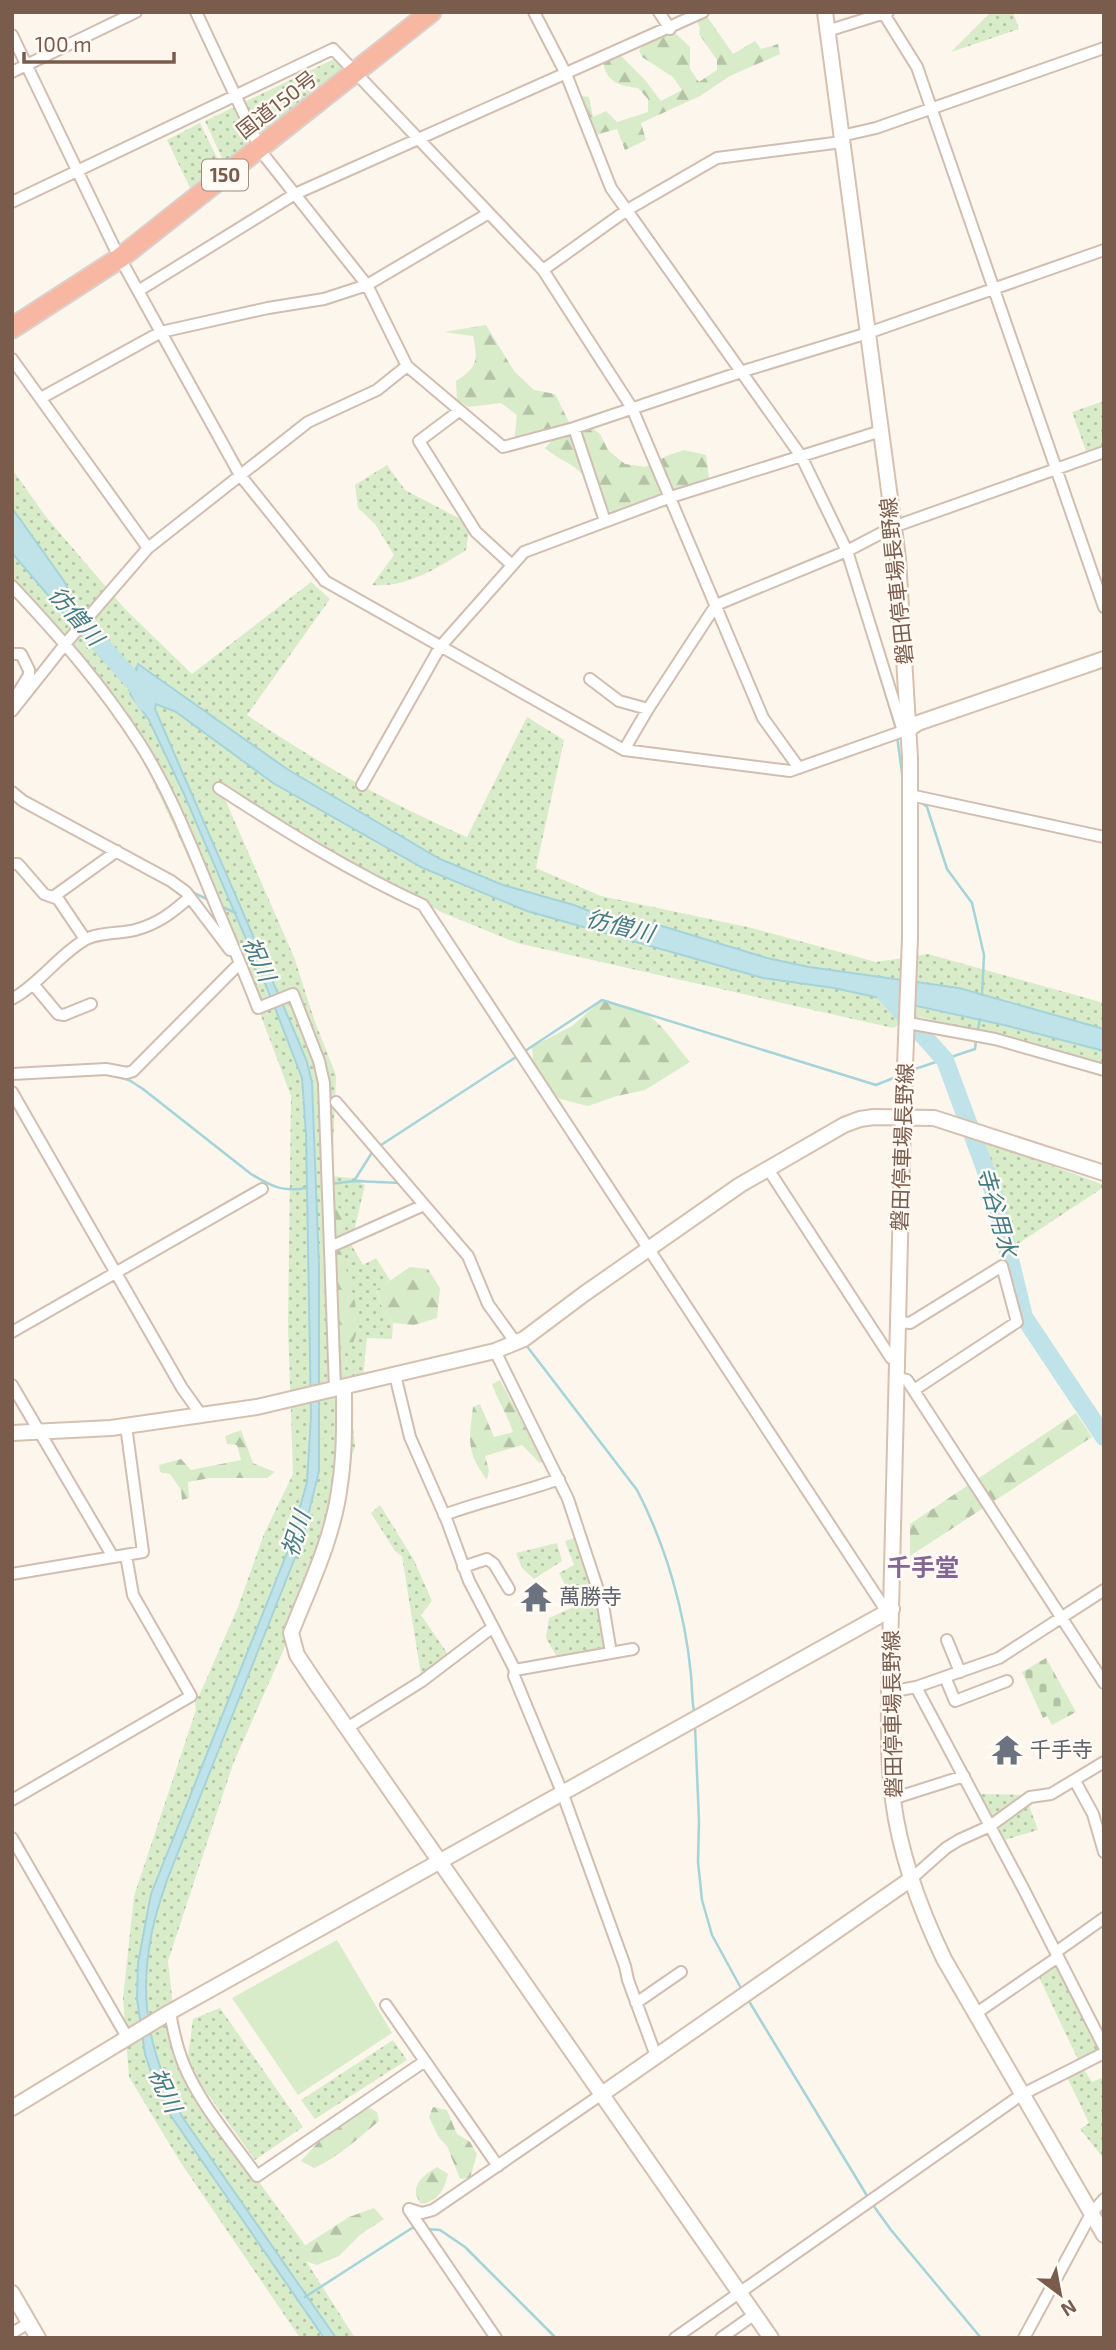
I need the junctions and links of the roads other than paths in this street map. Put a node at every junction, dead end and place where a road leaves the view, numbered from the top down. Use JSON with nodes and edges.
{"nodes":[{"id":1,"x":136,"y":12,"type":"edge"},
{"id":2,"x":196,"y":12,"type":"edge"},
{"id":3,"x":431,"y":12,"type":"edge"},
{"id":4,"x":534,"y":12,"type":"edge"},
{"id":5,"x":659,"y":12,"type":"edge"},
{"id":6,"x":703,"y":12,"type":"edge"},
{"id":7,"x":825,"y":12,"type":"edge"},
{"id":8,"x":886,"y":13,"type":"edge"},
{"id":9,"x":670,"y":29,"type":"junction"},
{"id":10,"x":827,"y":30,"type":"junction"},
{"id":11,"x":12,"y":34,"type":"edge"},
{"id":12,"x":1104,"y":48,"type":"edge"},
{"id":13,"x":27,"y":65,"type":"junction"},
{"id":14,"x":12,"y":72,"type":"edge"},
{"id":15,"x":356,"y":72,"type":"junction"},
{"id":16,"x":565,"y":74,"type":"junction"},
{"id":17,"x":237,"y":99,"type":"junction"},
{"id":18,"x":932,"y":109,"type":"junction"},
{"id":19,"x":421,"y":137,"type":"junction"},
{"id":20,"x":842,"y":139,"type":"junction"},
{"id":21,"x":260,"y":148,"type":"junction"},
{"id":22,"x":79,"y":174,"type":"junction"},
{"id":23,"x":295,"y":194,"type":"junction"},
{"id":24,"x":12,"y":202,"type":"edge"},
{"id":25,"x":626,"y":208,"type":"junction"},
{"id":26,"x":489,"y":213,"type":"junction"},
{"id":27,"x":1104,"y":250,"type":"edge"},
{"id":28,"x":120,"y":258,"type":"junction"},
{"id":29,"x":543,"y":270,"type":"junction"},
{"id":30,"x":367,"y":285,"type":"junction"},
{"id":31,"x":994,"y":288,"type":"junction"},
{"id":32,"x":138,"y":291,"type":"junction"},
{"id":33,"x":12,"y":328,"type":"edge"},
{"id":34,"x":161,"y":332,"type":"junction"},
{"id":35,"x":868,"y":333,"type":"junction"},
{"id":36,"x":12,"y":359,"type":"edge"},
{"id":37,"x":407,"y":366,"type":"junction"},
{"id":38,"x":745,"y":371,"type":"junction"},
{"id":39,"x":41,"y":398,"type":"junction"},
{"id":40,"x":632,"y":408,"type":"junction"},
{"id":41,"x":459,"y":411,"type":"junction"},
{"id":42,"x":574,"y":428,"type":"junction"},
{"id":43,"x":881,"y":431,"type":"junction"},
{"id":44,"x":1104,"y":452,"type":"edge"},
{"id":45,"x":801,"y":456,"type":"junction"},
{"id":46,"x":1056,"y":469,"type":"junction"},
{"id":47,"x":240,"y":475,"type":"junction"},
{"id":48,"x":671,"y":497,"type":"junction"},
{"id":49,"x":606,"y":522,"type":"junction"},
{"id":50,"x":893,"y":527,"type":"junction"},
{"id":51,"x":148,"y":548,"type":"junction"},
{"id":52,"x":846,"y":551,"type":"junction"},
{"id":53,"x":512,"y":565,"type":"junction"},
{"id":54,"x":12,"y":586,"type":"edge"},
{"id":55,"x":716,"y":605,"type":"junction"},
{"id":56,"x":1104,"y":607,"type":"edge"},
{"id":57,"x":66,"y":643,"type":"junction"},
{"id":58,"x":440,"y":647,"type":"junction"},
{"id":59,"x":12,"y":654,"type":"edge"},
{"id":60,"x":1104,"y":659,"type":"edge"},
{"id":61,"x":590,"y":679,"type":"dead end"},
{"id":62,"x":12,"y":703,"type":"edge"},
{"id":63,"x":648,"y":709,"type":"junction"},
{"id":64,"x":12,"y":711,"type":"edge"},
{"id":65,"x":906,"y":730,"type":"junction"},
{"id":66,"x":624,"y":750,"type":"junction"},
{"id":67,"x":799,"y":768,"type":"junction"},
{"id":68,"x":362,"y":785,"type":"dead end"},
{"id":69,"x":219,"y":788,"type":"dead end"},
{"id":70,"x":12,"y":792,"type":"edge"},
{"id":71,"x":910,"y":795,"type":"junction"},
{"id":72,"x":1104,"y":837,"type":"edge"},
{"id":73,"x":117,"y":851,"type":"junction"},
{"id":74,"x":12,"y":864,"type":"edge"},
{"id":75,"x":53,"y":897,"type":"junction"},
{"id":76,"x":190,"y":897,"type":"junction"},
{"id":77,"x":85,"y":939,"type":"junction"},
{"id":78,"x":241,"y":965,"type":"junction"},
{"id":79,"x":33,"y":984,"type":"junction"},
{"id":80,"x":12,"y":999,"type":"edge"},
{"id":81,"x":91,"y":1004,"type":"dead end"},
{"id":82,"x":908,"y":1023,"type":"junction"},
{"id":83,"x":1104,"y":1070,"type":"edge"},
{"id":84,"x":12,"y":1073,"type":"edge"},
{"id":85,"x":12,"y":1092,"type":"edge"},
{"id":86,"x":336,"y":1102,"type":"dead end"},
{"id":87,"x":903,"y":1117,"type":"junction"},
{"id":88,"x":768,"y":1169,"type":"junction"},
{"id":89,"x":1104,"y":1173,"type":"edge"},
{"id":90,"x":262,"y":1189,"type":"dead end"},
{"id":91,"x":424,"y":1205,"type":"junction"},
{"id":92,"x":330,"y":1247,"type":"junction"},
{"id":93,"x":650,"y":1248,"type":"junction"},
{"id":94,"x":116,"y":1273,"type":"junction"},
{"id":95,"x":899,"y":1322,"type":"junction"},
{"id":96,"x":12,"y":1332,"type":"edge"},
{"id":97,"x":516,"y":1343,"type":"junction"},
{"id":98,"x":495,"y":1350,"type":"junction"},
{"id":99,"x":898,"y":1358,"type":"junction"},
{"id":100,"x":395,"y":1374,"type":"junction"},
{"id":101,"x":897,"y":1378,"type":"junction"},
{"id":102,"x":12,"y":1385,"type":"edge"},
{"id":103,"x":335,"y":1389,"type":"junction"},
{"id":104,"x":914,"y":1390,"type":"junction"},
{"id":105,"x":202,"y":1416,"type":"junction"},
{"id":106,"x":126,"y":1426,"type":"junction"},
{"id":107,"x":39,"y":1432,"type":"junction"},
{"id":108,"x":12,"y":1433,"type":"edge"},
{"id":109,"x":559,"y":1479,"type":"junction"},
{"id":110,"x":444,"y":1515,"type":"junction"},
{"id":111,"x":126,"y":1555,"type":"junction"},
{"id":112,"x":113,"y":1557,"type":"junction"},
{"id":113,"x":463,"y":1567,"type":"junction"},
{"id":114,"x":12,"y":1574,"type":"edge"},
{"id":115,"x":509,"y":1589,"type":"dead end"},
{"id":116,"x":1104,"y":1590,"type":"edge"},
{"id":117,"x":890,"y":1610,"type":"junction"},
{"id":118,"x":1061,"y":1618,"type":"junction"},
{"id":119,"x":494,"y":1627,"type":"junction"},
{"id":120,"x":947,"y":1640,"type":"dead end"},
{"id":121,"x":634,"y":1649,"type":"dead end"},
{"id":122,"x":611,"y":1653,"type":"junction"},
{"id":123,"x":515,"y":1670,"type":"junction"},
{"id":124,"x":960,"y":1672,"type":"junction"},
{"id":125,"x":945,"y":1677,"type":"junction"},
{"id":126,"x":1007,"y":1681,"type":"dead end"},
{"id":127,"x":1104,"y":1684,"type":"edge"},
{"id":128,"x":916,"y":1688,"type":"junction"},
{"id":129,"x":888,"y":1692,"type":"junction"},
{"id":130,"x":347,"y":1728,"type":"junction"},
{"id":131,"x":1104,"y":1762,"type":"edge"},
{"id":132,"x":964,"y":1776,"type":"junction"},
{"id":133,"x":1074,"y":1781,"type":"junction"},
{"id":134,"x":562,"y":1792,"type":"junction"},
{"id":135,"x":892,"y":1799,"type":"junction"},
{"id":136,"x":12,"y":1800,"type":"edge"},
{"id":137,"x":990,"y":1826,"type":"junction"},
{"id":138,"x":12,"y":1838,"type":"edge"},
{"id":139,"x":1104,"y":1852,"type":"edge"},
{"id":140,"x":439,"y":1860,"type":"junction"},
{"id":141,"x":911,"y":1879,"type":"junction"},
{"id":142,"x":1104,"y":1918,"type":"edge"},
{"id":143,"x":1057,"y":1955,"type":"junction"},
{"id":144,"x":681,"y":1972,"type":"dead end"},
{"id":145,"x":636,"y":2003,"type":"junction"},
{"id":146,"x":386,"y":2005,"type":"dead end"},
{"id":147,"x":975,"y":2014,"type":"junction"},
{"id":148,"x":165,"y":2015,"type":"junction"},
{"id":149,"x":127,"y":2037,"type":"junction"},
{"id":150,"x":1104,"y":2047,"type":"edge"},
{"id":151,"x":1104,"y":2053,"type":"edge"},
{"id":152,"x":656,"y":2056,"type":"junction"},
{"id":153,"x":425,"y":2061,"type":"junction"},
{"id":154,"x":602,"y":2094,"type":"junction"},
{"id":155,"x":1021,"y":2095,"type":"junction"},
{"id":156,"x":12,"y":2108,"type":"edge"},
{"id":157,"x":498,"y":2166,"type":"junction"},
{"id":158,"x":1104,"y":2199,"type":"edge"},
{"id":159,"x":1091,"y":2214,"type":"junction"},
{"id":160,"x":1104,"y":2235,"type":"edge"},
{"id":161,"x":12,"y":2293,"type":"edge"},
{"id":162,"x":740,"y":2293,"type":"junction"},
{"id":163,"x":755,"y":2314,"type":"junction"},
{"id":164,"x":29,"y":2323,"type":"junction"},
{"id":165,"x":12,"y":2333,"type":"edge"},
{"id":166,"x":38,"y":2338,"type":"edge"},
{"id":167,"x":496,"y":2338,"type":"edge"},
{"id":168,"x":675,"y":2338,"type":"edge"},
{"id":169,"x":721,"y":2338,"type":"edge"},
{"id":170,"x":771,"y":2338,"type":"edge"},
{"id":171,"x":1024,"y":2338,"type":"edge"}],
"edges":[{"from":1,"to":13,"type":"street"},
{"from":2,"to":17,"type":"street"},
{"from":3,"to":15,"type":"highway","name":"国道150号","number":"150"},
{"from":4,"to":16,"type":"street"},
{"from":5,"to":9,"type":"street"},
{"from":6,"to":9,"type":"street"},
{"from":7,"to":10,"type":"street","name":"磐田停車場長野線"},
{"from":8,"to":10,"type":"street"},
{"from":8,"to":18,"type":"street"},
{"from":9,"to":16,"type":"street"},
{"from":10,"to":20,"type":"street","name":"磐田停車場長野線"},
{"from":11,"to":13,"type":"street"},
{"from":12,"to":18,"type":"street"},
{"from":13,"to":14,"type":"street"},
{"from":13,"to":22,"type":"street"},
{"from":15,"to":17,"type":"street"},
{"from":15,"to":19,"type":"street"},
{"from":15,"to":21,"type":"highway","name":"国道150号","number":"150"},
{"from":16,"to":19,"type":"street"},
{"from":16,"to":25,"type":"street"},
{"from":17,"to":21,"type":"street"},
{"from":17,"to":22,"type":"street"},
{"from":18,"to":20,"type":"street"},
{"from":18,"to":31,"type":"street"},
{"from":19,"to":23,"type":"street"},
{"from":19,"to":26,"type":"street"},
{"from":20,"to":25,"type":"street"},
{"from":20,"to":35,"type":"street","name":"磐田停車場長野線"},
{"from":21,"to":23,"type":"street"},
{"from":21,"to":28,"type":"highway","name":"国道150号","number":"150"},
{"from":22,"to":24,"type":"street"},
{"from":22,"to":28,"type":"street"},
{"from":23,"to":30,"type":"street"},
{"from":23,"to":32,"type":"street"},
{"from":25,"to":29,"type":"street"},
{"from":25,"to":38,"type":"street"},
{"from":26,"to":29,"type":"street"},
{"from":26,"to":30,"type":"street"},
{"from":27,"to":31,"type":"street"},
{"from":28,"to":32,"type":"street"},
{"from":28,"to":33,"type":"highway","name":"国道150号","number":"150"},
{"from":29,"to":40,"type":"street"},
{"from":30,"to":34,"type":"street"},
{"from":30,"to":37,"type":"street"},
{"from":31,"to":35,"type":"street"},
{"from":31,"to":46,"type":"street"},
{"from":32,"to":34,"type":"street"},
{"from":34,"to":39,"type":"street"},
{"from":34,"to":47,"type":"street"},
{"from":35,"to":38,"type":"street"},
{"from":35,"to":43,"type":"street","name":"磐田停車場長野線"},
{"from":36,"to":39,"type":"street"},
{"from":37,"to":41,"type":"street"},
{"from":37,"to":47,"type":"street"},
{"from":38,"to":40,"type":"street"},
{"from":38,"to":45,"type":"street"},
{"from":39,"to":51,"type":"street"},
{"from":40,"to":42,"type":"street"},
{"from":40,"to":48,"type":"street"},
{"from":41,"to":42,"type":"street"},
{"from":41,"to":53,"type":"street"},
{"from":42,"to":49,"type":"street"},
{"from":43,"to":45,"type":"street"},
{"from":43,"to":50,"type":"street","name":"磐田停車場長野線"},
{"from":44,"to":46,"type":"street"},
{"from":45,"to":48,"type":"street"},
{"from":45,"to":52,"type":"street"},
{"from":46,"to":50,"type":"street"},
{"from":46,"to":56,"type":"street"},
{"from":47,"to":51,"type":"street"},
{"from":47,"to":58,"type":"street"},
{"from":48,"to":49,"type":"street"},
{"from":48,"to":55,"type":"street"},
{"from":49,"to":53,"type":"street"},
{"from":50,"to":52,"type":"street"},
{"from":50,"to":65,"type":"street","name":"磐田停車場長野線"},
{"from":51,"to":57,"type":"street"},
{"from":52,"to":55,"type":"street"},
{"from":52,"to":65,"type":"street"},
{"from":53,"to":58,"type":"street"},
{"from":54,"to":57,"type":"street"},
{"from":55,"to":63,"type":"street"},
{"from":55,"to":67,"type":"street"},
{"from":57,"to":64,"type":"street"},
{"from":57,"to":78,"type":"street"},
{"from":58,"to":66,"type":"street"},
{"from":58,"to":68,"type":"street"},
{"from":59,"to":62,"type":"street"},
{"from":60,"to":65,"type":"street"},
{"from":61,"to":63,"type":"street"},
{"from":63,"to":66,"type":"street"},
{"from":65,"to":67,"type":"street"},
{"from":65,"to":71,"type":"street","name":"磐田停車場長野線"},
{"from":66,"to":67,"type":"street"},
{"from":69,"to":93,"type":"street"},
{"from":70,"to":73,"type":"street"},
{"from":71,"to":72,"type":"street"},
{"from":71,"to":82,"type":"street","name":"磐田停車場長野線"},
{"from":73,"to":75,"type":"street"},
{"from":73,"to":76,"type":"street"},
{"from":74,"to":75,"type":"street"},
{"from":75,"to":77,"type":"street"},
{"from":76,"to":77,"type":"street"},
{"from":76,"to":78,"type":"street"},
{"from":77,"to":79,"type":"street"},
{"from":78,"to":84,"type":"street"},
{"from":78,"to":92,"type":"street"},
{"from":79,"to":80,"type":"street"},
{"from":79,"to":81,"type":"street"},
{"from":82,"to":83,"type":"street"},
{"from":82,"to":87,"type":"street","name":"磐田停車場長野線"},
{"from":85,"to":94,"type":"street"},
{"from":86,"to":91,"type":"street"},
{"from":87,"to":88,"type":"street"},
{"from":87,"to":89,"type":"street"},
{"from":87,"to":95,"type":"street","name":"磐田停車場長野線"},
{"from":88,"to":93,"type":"street"},
{"from":88,"to":99,"type":"street"},
{"from":90,"to":94,"type":"street"},
{"from":91,"to":92,"type":"street"},
{"from":91,"to":97,"type":"street"},
{"from":92,"to":103,"type":"street"},
{"from":93,"to":97,"type":"street"},
{"from":93,"to":117,"type":"street"},
{"from":94,"to":96,"type":"street"},
{"from":94,"to":105,"type":"street"},
{"from":95,"to":99,"type":"street","name":"磐田停車場長野線"},
{"from":95,"to":104,"type":"street"},
{"from":97,"to":98,"type":"street"},
{"from":98,"to":100,"type":"street"},
{"from":98,"to":109,"type":"street"},
{"from":99,"to":101,"type":"street","name":"磐田停車場長野線"},
{"from":100,"to":103,"type":"street"},
{"from":100,"to":110,"type":"street"},
{"from":101,"to":104,"type":"street"},
{"from":101,"to":117,"type":"street","name":"磐田停車場長野線"},
{"from":102,"to":107,"type":"street"},
{"from":103,"to":105,"type":"street"},
{"from":103,"to":130,"type":"street"},
{"from":104,"to":118,"type":"street"},
{"from":105,"to":106,"type":"street"},
{"from":106,"to":107,"type":"street"},
{"from":106,"to":111,"type":"street"},
{"from":107,"to":108,"type":"street"},
{"from":107,"to":112,"type":"street"},
{"from":109,"to":110,"type":"street"},
{"from":109,"to":122,"type":"street"},
{"from":110,"to":113,"type":"street"},
{"from":111,"to":112,"type":"street"},
{"from":111,"to":136,"type":"street"},
{"from":112,"to":114,"type":"street"},
{"from":113,"to":115,"type":"street"},
{"from":113,"to":119,"type":"street"},
{"from":116,"to":118,"type":"street"},
{"from":117,"to":129,"type":"street","name":"磐田停車場長野線"},
{"from":117,"to":134,"type":"street"},
{"from":118,"to":124,"type":"street"},
{"from":118,"to":127,"type":"street"},
{"from":119,"to":123,"type":"street"},
{"from":119,"to":130,"type":"street"},
{"from":120,"to":124,"type":"street"},
{"from":121,"to":122,"type":"street"},
{"from":122,"to":123,"type":"street"},
{"from":123,"to":134,"type":"street"},
{"from":124,"to":125,"type":"street"},
{"from":125,"to":126,"type":"street"},
{"from":125,"to":128,"type":"street"},
{"from":128,"to":129,"type":"street"},
{"from":128,"to":132,"type":"street"},
{"from":129,"to":135,"type":"street","name":"磐田停車場長野線"},
{"from":130,"to":140,"type":"street"},
{"from":131,"to":133,"type":"street"},
{"from":132,"to":135,"type":"street"},
{"from":132,"to":137,"type":"street"},
{"from":133,"to":137,"type":"street"},
{"from":133,"to":139,"type":"street"},
{"from":134,"to":140,"type":"street"},
{"from":134,"to":145,"type":"street"},
{"from":135,"to":141,"type":"street","name":"磐田停車場長野線"},
{"from":137,"to":141,"type":"street"},
{"from":137,"to":143,"type":"street"},
{"from":138,"to":149,"type":"street"},
{"from":140,"to":148,"type":"street"},
{"from":140,"to":154,"type":"street"},
{"from":141,"to":147,"type":"street","name":"磐田停車場長野線"},
{"from":141,"to":152,"type":"street"},
{"from":142,"to":143,"type":"street"},
{"from":143,"to":147,"type":"street"},
{"from":143,"to":150,"type":"street"},
{"from":144,"to":145,"type":"street"},
{"from":145,"to":152,"type":"street"},
{"from":146,"to":153,"type":"street"},
{"from":147,"to":155,"type":"street","name":"磐田停車場長野線"},
{"from":148,"to":149,"type":"street"},
{"from":148,"to":153,"type":"street"},
{"from":149,"to":156,"type":"street"},
{"from":151,"to":155,"type":"street"},
{"from":152,"to":154,"type":"street"},
{"from":153,"to":157,"type":"street"},
{"from":154,"to":157,"type":"street"},
{"from":154,"to":162,"type":"street"},
{"from":155,"to":159,"type":"street","name":"磐田停車場長野線"},
{"from":155,"to":162,"type":"street"},
{"from":157,"to":167,"type":"street"},
{"from":158,"to":159,"type":"street"},
{"from":159,"to":160,"type":"street","name":"磐田停車場長野線"},
{"from":159,"to":171,"type":"street"},
{"from":161,"to":164,"type":"street"},
{"from":162,"to":163,"type":"street"},
{"from":162,"to":168,"type":"street"},
{"from":163,"to":169,"type":"street"},
{"from":163,"to":170,"type":"street"},
{"from":164,"to":165,"type":"street"},
{"from":164,"to":166,"type":"street"}]}
